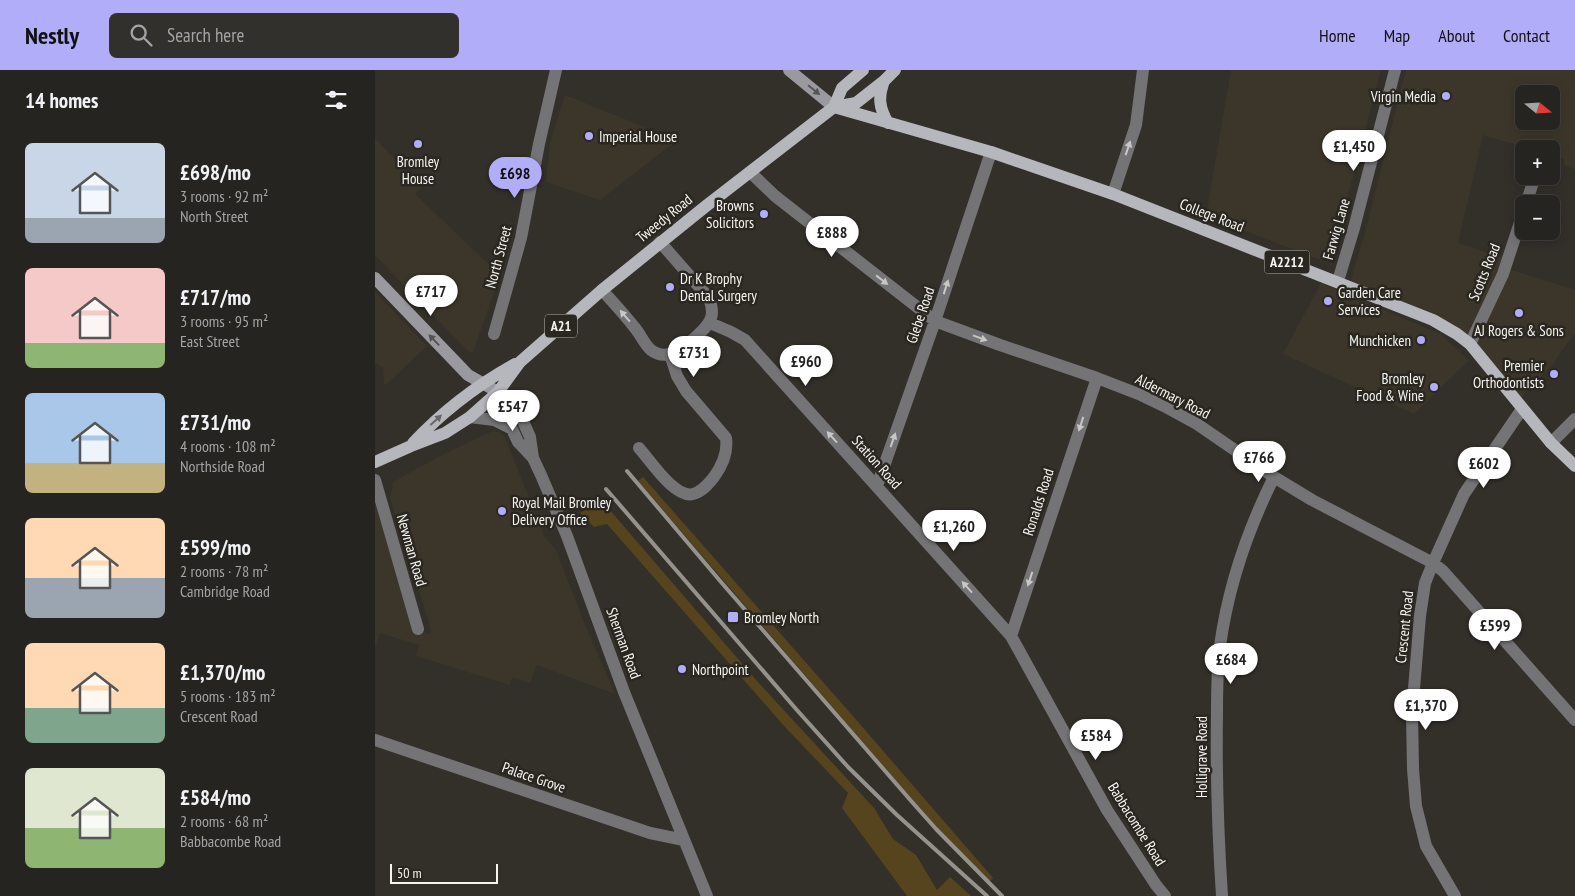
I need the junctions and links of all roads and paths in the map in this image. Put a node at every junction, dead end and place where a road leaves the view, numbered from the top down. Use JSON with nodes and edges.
{"nodes":[{"id":1,"x":556,"y":70,"type":"edge"},
{"id":2,"x":789,"y":70,"type":"edge"},
{"id":3,"x":863,"y":70,"type":"edge"},
{"id":4,"x":895,"y":70,"type":"edge"},
{"id":5,"x":1143,"y":70,"type":"edge"},
{"id":6,"x":1395,"y":70,"type":"edge"},
{"id":7,"x":884,"y":81,"type":"junction"},
{"id":8,"x":834,"y":106,"type":"junction"},
{"id":9,"x":888,"y":123,"type":"junction"},
{"id":10,"x":991,"y":152,"type":"junction"},
{"id":11,"x":750,"y":172,"type":"junction"},
{"id":12,"x":1113,"y":194,"type":"junction"},
{"id":13,"x":1515,"y":237,"type":"edge"},
{"id":14,"x":660,"y":242,"type":"junction"},
{"id":15,"x":375,"y":278,"type":"edge"},
{"id":16,"x":1338,"y":281,"type":"junction"},
{"id":17,"x":602,"y":290,"type":"junction"},
{"id":18,"x":935,"y":321,"type":"junction"},
{"id":19,"x":710,"y":323,"type":"junction"},
{"id":20,"x":494,"y":334,"type":"dead end"},
{"id":21,"x":1469,"y":344,"type":"junction"},
{"id":22,"x":670,"y":354,"type":"junction"},
{"id":23,"x":520,"y":362,"type":"junction"},
{"id":24,"x":1097,"y":378,"type":"junction"},
{"id":25,"x":481,"y":384,"type":"junction"},
{"id":26,"x":498,"y":392,"type":"junction"},
{"id":27,"x":1523,"y":409,"type":"junction"},
{"id":28,"x":470,"y":417,"type":"junction"},
{"id":29,"x":1575,"y":419,"type":"edge"},
{"id":30,"x":1551,"y":443,"type":"junction"},
{"id":31,"x":411,"y":446,"type":"junction"},
{"id":32,"x":639,"y":448,"type":"dead end"},
{"id":33,"x":533,"y":458,"type":"junction"},
{"id":34,"x":375,"y":462,"type":"edge"},
{"id":35,"x":1575,"y":466,"type":"edge"},
{"id":36,"x":1275,"y":477,"type":"junction"},
{"id":37,"x":375,"y":480,"type":"edge"},
{"id":38,"x":877,"y":486,"type":"junction"},
{"id":39,"x":1433,"y":563,"type":"junction"},
{"id":40,"x":418,"y":629,"type":"dead end"},
{"id":41,"x":1011,"y":636,"type":"junction"},
{"id":42,"x":1575,"y":720,"type":"edge"},
{"id":43,"x":375,"y":740,"type":"edge"},
{"id":44,"x":684,"y":840,"type":"junction"},
{"id":45,"x":707,"y":896,"type":"edge"},
{"id":46,"x":1165,"y":896,"type":"edge"},
{"id":47,"x":1223,"y":896,"type":"edge"},
{"id":48,"x":1455,"y":896,"type":"edge"}],
"edges":[{"from":1,"to":20,"type":"street","name":"North Street"},
{"from":2,"to":8,"type":"street","name":"College Road","one_way":true},
{"from":3,"to":8,"type":"main road","name":"Tweedy Road","number":"A21"},
{"from":4,"to":7,"type":"main road","name":"Tweedy Road","number":"A21"},
{"from":12,"to":5,"type":"street","one_way":true},
{"from":6,"to":16,"type":"street","name":"Farwig Lane"},
{"from":7,"to":8,"type":"main road","name":"Tweedy Road","number":"A21"},
{"from":7,"to":9,"type":"main road"},
{"from":8,"to":9,"type":"main road","name":"College Road","number":"A2212"},
{"from":8,"to":11,"type":"main road","name":"Tweedy Road","number":"A21"},
{"from":9,"to":10,"type":"main road","name":"College Road","number":"A2212"},
{"from":10,"to":12,"type":"main road","name":"College Road","number":"A2212"},
{"from":18,"to":10,"type":"street","name":"Glebe Road","one_way":true},
{"from":11,"to":14,"type":"main road","name":"Tweedy Road","number":"A21"},
{"from":11,"to":18,"type":"street","name":"Aldermary Road","one_way":true},
{"from":12,"to":16,"type":"main road","name":"College Road","number":"A2212"},
{"from":13,"to":21,"type":"street","name":"Scotts Road"},
{"from":14,"to":17,"type":"main road","name":"Tweedy Road","number":"A21"},
{"from":14,"to":19,"type":"street"},
{"from":25,"to":15,"type":"street","one_way":true},
{"from":16,"to":21,"type":"main road","name":"College Road","number":"A2212"},
{"from":22,"to":17,"type":"street","one_way":true},
{"from":17,"to":23,"type":"main road","name":"Tweedy Road","number":"A21"},
{"from":18,"to":24,"type":"street","name":"Aldermary Road","one_way":true},
{"from":38,"to":18,"type":"street","name":"Glebe Road","one_way":true},
{"from":19,"to":22,"type":"street"},
{"from":38,"to":19,"type":"street","name":"Station Road","one_way":true},
{"from":21,"to":27,"type":"main road","name":"College Road","number":"A2212"},
{"from":22,"to":32,"type":"street"},
{"from":23,"to":25,"type":"main road","name":"Tweedy Road","number":"A21"},
{"from":23,"to":26,"type":"main road","name":"Tweedy Road","number":"A21"},
{"from":24,"to":36,"type":"street","name":"Aldermary Road"},
{"from":24,"to":41,"type":"street","name":"Ronalds Road","one_way":true},
{"from":25,"to":26,"type":"street"},
{"from":31,"to":25,"type":"main road","name":"Tweedy Road","number":"A21","one_way":true},
{"from":26,"to":28,"type":"main road","name":"Tweedy Road","number":"A21"},
{"from":26,"to":33,"type":"street","name":"Sherman Road"},
{"from":27,"to":30,"type":"main road","name":"College Road","number":"A2212"},
{"from":27,"to":39,"type":"street","name":"Crescent Road"},
{"from":28,"to":31,"type":"main road","name":"Tweedy Road","number":"A21"},
{"from":28,"to":33,"type":"street","name":"Sherman Road"},
{"from":29,"to":30,"type":"street"},
{"from":30,"to":35,"type":"main road","name":"College Road","number":"A2212"},
{"from":31,"to":34,"type":"main road","name":"Tweedy Road","number":"A21"},
{"from":33,"to":44,"type":"street","name":"Sherman Road"},
{"from":36,"to":39,"type":"street","name":"Aldermary Road"},
{"from":36,"to":47,"type":"street","name":"Holligrave Road"},
{"from":37,"to":40,"type":"street","name":"Newman Road"},
{"from":41,"to":38,"type":"street","name":"Station Road","one_way":true},
{"from":39,"to":42,"type":"street","name":"Aldermary Road"},
{"from":39,"to":48,"type":"street","name":"Crescent Road"},
{"from":41,"to":46,"type":"street","name":"Babbacombe Road"},
{"from":43,"to":44,"type":"street","name":"Palace Grove"},
{"from":44,"to":45,"type":"street","name":"Sherman Road"}]}
